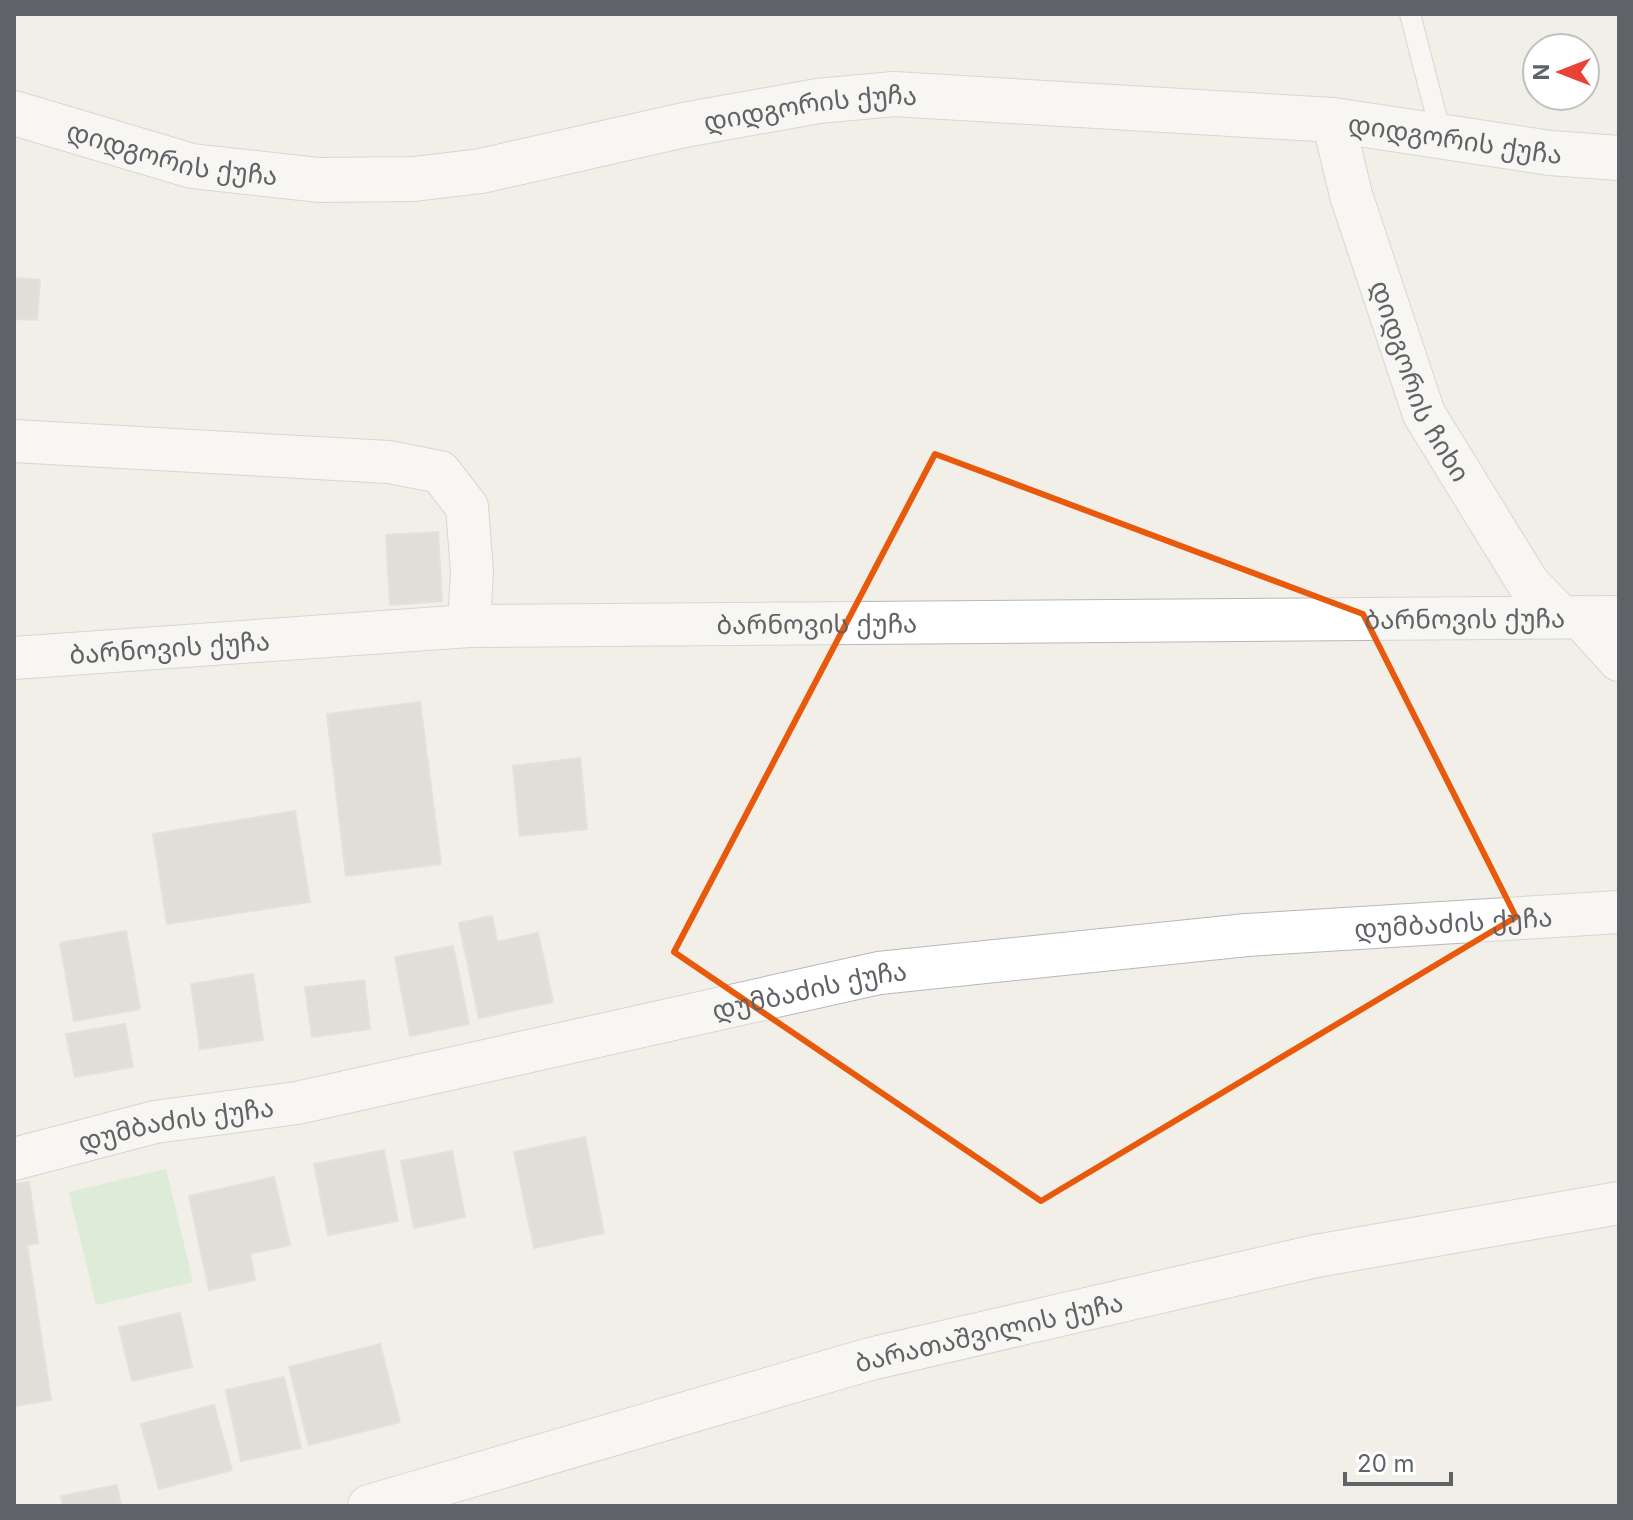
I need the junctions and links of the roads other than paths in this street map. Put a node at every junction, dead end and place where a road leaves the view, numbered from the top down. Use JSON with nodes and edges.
{"nodes":[{"id":1,"x":1410,"y":14,"type":"edge"},
{"id":2,"x":14,"y":113,"type":"edge"},
{"id":3,"x":1333,"y":120,"type":"junction"},
{"id":4,"x":1441,"y":134,"type":"junction"},
{"id":5,"x":1619,"y":158,"type":"edge"},
{"id":6,"x":14,"y":441,"type":"edge"},
{"id":7,"x":1587,"y":617,"type":"edge"},
{"id":8,"x":469,"y":626,"type":"junction"},
{"id":9,"x":14,"y":658,"type":"edge"},
{"id":10,"x":1619,"y":660,"type":"edge"},
{"id":11,"x":1619,"y":912,"type":"edge"},
{"id":12,"x":14,"y":1159,"type":"edge"},
{"id":13,"x":1619,"y":1203,"type":"edge"},
{"id":14,"x":369,"y":1506,"type":"edge"}],
"edges":[{"from":1,"to":4,"type":"lane"},
{"from":2,"to":3,"type":"street","name":"დიდგორის ქუჩა"},
{"from":3,"to":4,"type":"street","name":"დიდგორის ქუჩა"},
{"from":3,"to":7,"type":"street","name":"დიდგორის ჩიხი"},
{"from":4,"to":5,"type":"street","name":"დიდგორის ქუჩა"},
{"from":6,"to":8,"type":"street"},
{"from":7,"to":8,"type":"street","name":"ბარნოვის ქუჩა"},
{"from":7,"to":10,"type":"street","name":"დიდგორის ჩიხი"},
{"from":8,"to":9,"type":"street","name":"ბარნოვის ქუჩა"},
{"from":11,"to":12,"type":"street","name":"დუმბაძის ქუჩა"},
{"from":13,"to":14,"type":"street","name":"ბარათაშვილის ქუჩა"}]}
